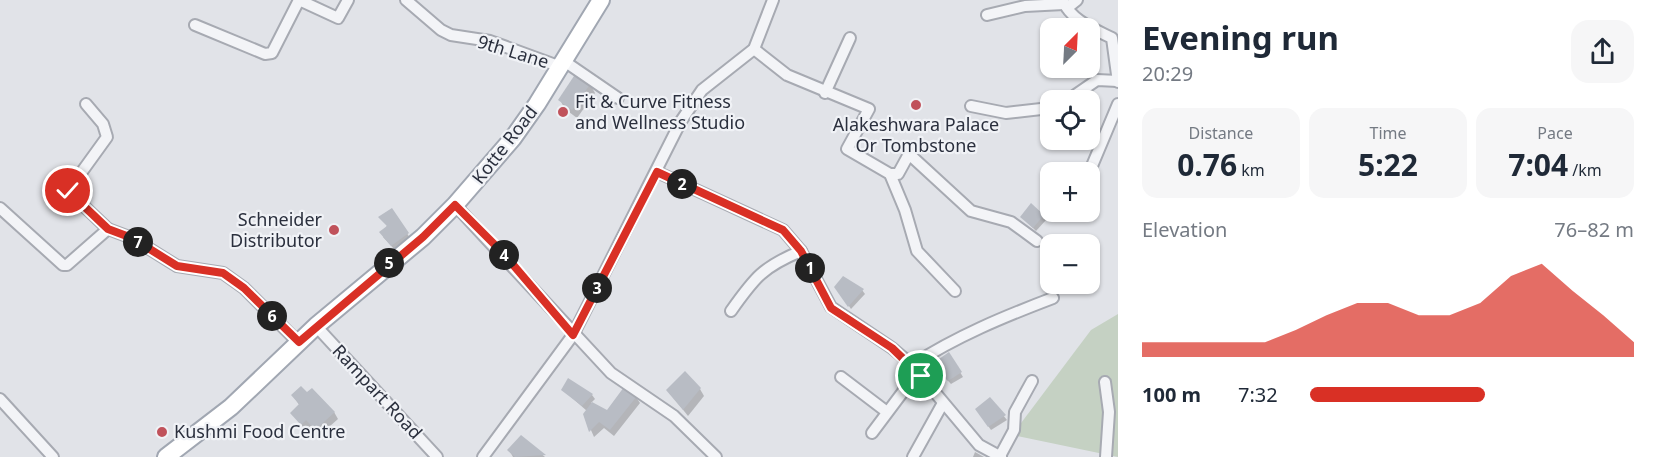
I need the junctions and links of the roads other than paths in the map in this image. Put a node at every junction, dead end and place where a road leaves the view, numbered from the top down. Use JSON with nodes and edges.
{"nodes":[{"id":1,"x":348,"y":0,"type":"edge"},
{"id":2,"x":406,"y":0,"type":"edge"},
{"id":3,"x":773,"y":0,"type":"edge"},
{"id":4,"x":1077,"y":0,"type":"edge"},
{"id":5,"x":595,"y":2,"type":"edge"},
{"id":6,"x":1065,"y":4,"type":"edge"},
{"id":7,"x":987,"y":15,"type":"dead end"},
{"id":8,"x":195,"y":25,"type":"dead end"},
{"id":9,"x":850,"y":38,"type":"dead end"},
{"id":10,"x":1116,"y":42,"type":"edge"},
{"id":11,"x":754,"y":49,"type":"junction"},
{"id":12,"x":563,"y":64,"type":"junction"},
{"id":13,"x":1118,"y":82,"type":"edge"},
{"id":14,"x":1083,"y":90,"type":"edge"},
{"id":15,"x":825,"y":93,"type":"junction"},
{"id":16,"x":618,"y":98,"type":"dead end"},
{"id":17,"x":86,"y":104,"type":"dead end"},
{"id":18,"x":1118,"y":104,"type":"edge"},
{"id":19,"x":971,"y":106,"type":"dead end"},
{"id":20,"x":1040,"y":109,"type":"edge"},
{"id":21,"x":1094,"y":162,"type":"edge"},
{"id":22,"x":657,"y":172,"type":"junction"},
{"id":23,"x":890,"y":174,"type":"junction"},
{"id":24,"x":455,"y":205,"type":"junction"},
{"id":25,"x":0,"y":208,"type":"edge"},
{"id":26,"x":108,"y":229,"type":"junction"},
{"id":27,"x":1036,"y":241,"type":"dead end"},
{"id":28,"x":801,"y":251,"type":"junction"},
{"id":29,"x":956,"y":291,"type":"dead end"},
{"id":30,"x":1053,"y":298,"type":"dead end"},
{"id":31,"x":731,"y":311,"type":"dead end"},
{"id":32,"x":316,"y":326,"type":"junction"},
{"id":33,"x":573,"y":335,"type":"junction"},
{"id":34,"x":299,"y":342,"type":"junction"},
{"id":35,"x":912,"y":365,"type":"junction"},
{"id":36,"x":921,"y":376,"type":"junction"},
{"id":37,"x":841,"y":377,"type":"dead end"},
{"id":38,"x":1032,"y":381,"type":"dead end"},
{"id":39,"x":1106,"y":382,"type":"dead end"},
{"id":40,"x":0,"y":399,"type":"edge"},
{"id":41,"x":943,"y":403,"type":"junction"},
{"id":42,"x":887,"y":412,"type":"junction"},
{"id":43,"x":872,"y":433,"type":"dead end"},
{"id":44,"x":53,"y":457,"type":"edge"},
{"id":45,"x":166,"y":457,"type":"edge"},
{"id":46,"x":437,"y":457,"type":"edge"},
{"id":47,"x":483,"y":457,"type":"edge"},
{"id":48,"x":716,"y":457,"type":"edge"},
{"id":49,"x":913,"y":457,"type":"edge"},
{"id":50,"x":1000,"y":457,"type":"edge"},
{"id":51,"x":1106,"y":457,"type":"edge"}],
"edges":[{"from":1,"to":8,"type":"street"},
{"from":2,"to":12,"type":"street","name":"9th Lane"},
{"from":3,"to":11,"type":"street"},
{"from":4,"to":6,"type":"street"},
{"from":5,"to":12,"type":"main road","name":"Kotte Road"},
{"from":6,"to":7,"type":"street"},
{"from":6,"to":10,"type":"street"},
{"from":9,"to":15,"type":"street"},
{"from":10,"to":13,"type":"street"},
{"from":11,"to":15,"type":"street"},
{"from":11,"to":22,"type":"street"},
{"from":12,"to":16,"type":"street","name":"9th Lane"},
{"from":12,"to":24,"type":"main road","name":"Kotte Road"},
{"from":13,"to":14,"type":"street"},
{"from":15,"to":23,"type":"street"},
{"from":17,"to":26,"type":"street"},
{"from":18,"to":21,"type":"street"},
{"from":19,"to":20,"type":"street"},
{"from":22,"to":28,"type":"street"},
{"from":22,"to":33,"type":"street"},
{"from":23,"to":27,"type":"street"},
{"from":23,"to":29,"type":"street"},
{"from":24,"to":32,"type":"main road","name":"Kotte Road"},
{"from":24,"to":33,"type":"street"},
{"from":25,"to":26,"type":"street"},
{"from":26,"to":34,"type":"street"},
{"from":28,"to":31,"type":"street"},
{"from":28,"to":35,"type":"street"},
{"from":30,"to":35,"type":"street"},
{"from":32,"to":34,"type":"main road","name":"Kotte Road"},
{"from":32,"to":46,"type":"street","name":"Rampart Road"},
{"from":33,"to":47,"type":"street"},
{"from":33,"to":48,"type":"street"},
{"from":34,"to":45,"type":"main road","name":"Kotte Road"},
{"from":35,"to":36,"type":"street"},
{"from":36,"to":41,"type":"street"},
{"from":36,"to":42,"type":"street"},
{"from":37,"to":42,"type":"street"},
{"from":38,"to":50,"type":"street"},
{"from":39,"to":51,"type":"street"},
{"from":40,"to":44,"type":"street"},
{"from":41,"to":49,"type":"street"},
{"from":41,"to":50,"type":"street"},
{"from":42,"to":43,"type":"street"}]}
